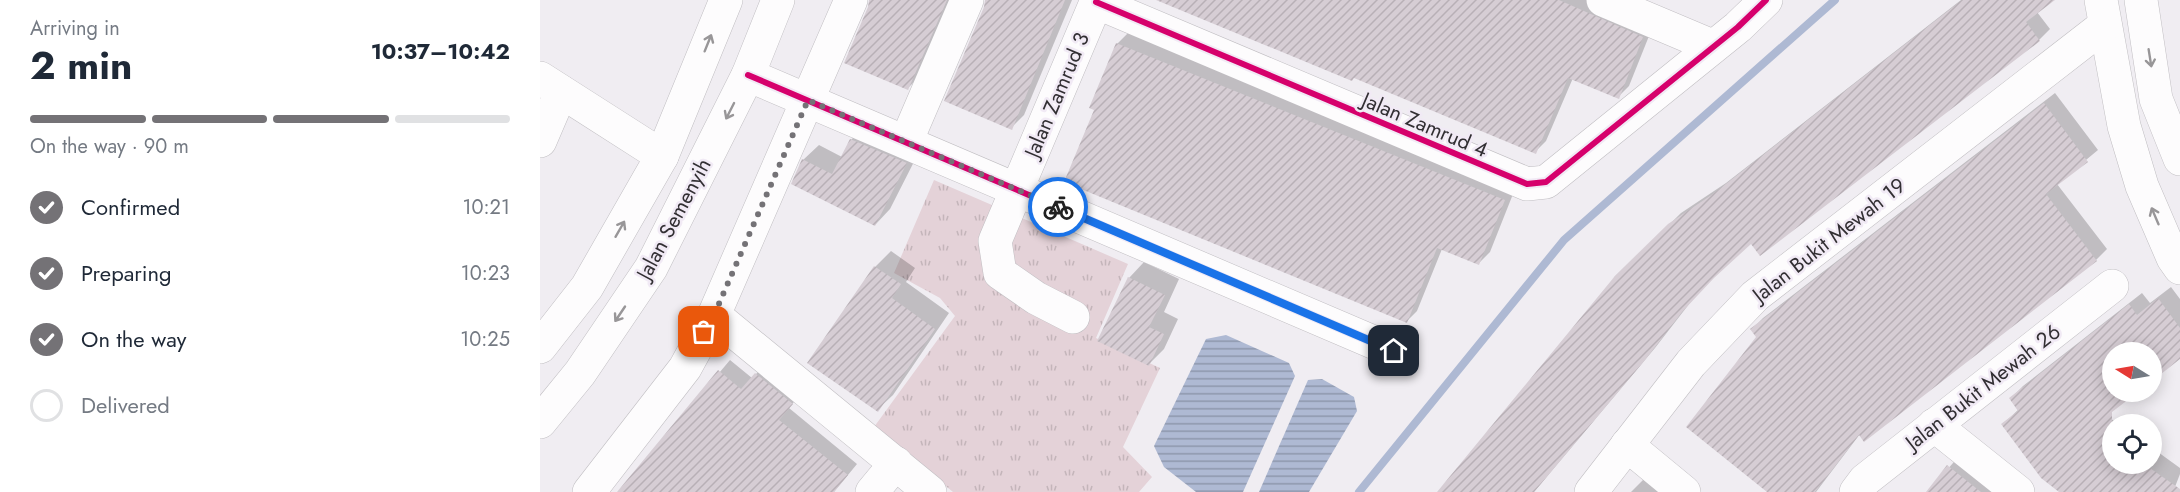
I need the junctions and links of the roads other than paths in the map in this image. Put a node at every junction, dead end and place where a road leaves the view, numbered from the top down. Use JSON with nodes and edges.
{"nodes":[{"id":1,"x":726,"y":0,"type":"edge"},
{"id":2,"x":778,"y":0,"type":"edge"},
{"id":3,"x":851,"y":0,"type":"edge"},
{"id":4,"x":967,"y":0,"type":"edge"},
{"id":5,"x":1604,"y":0,"type":"edge"},
{"id":6,"x":1766,"y":0,"type":"edge"},
{"id":7,"x":2141,"y":0,"type":"edge"},
{"id":8,"x":1097,"y":1,"type":"edge"},
{"id":9,"x":2103,"y":13,"type":"edge"},
{"id":10,"x":1712,"y":46,"type":"junction"},
{"id":11,"x":748,"y":75,"type":"junction"},
{"id":12,"x":550,"y":85,"type":"edge"},
{"id":13,"x":808,"y":100,"type":"junction"},
{"id":14,"x":540,"y":141,"type":"edge"},
{"id":15,"x":906,"y":142,"type":"junction"},
{"id":16,"x":662,"y":156,"type":"junction"},
{"id":17,"x":2180,"y":159,"type":"edge"},
{"id":18,"x":1016,"y":189,"type":"junction"},
{"id":19,"x":2180,"y":268,"type":"edge"},
{"id":20,"x":2112,"y":286,"type":"dead end"},
{"id":21,"x":714,"y":315,"type":"junction"},
{"id":22,"x":1073,"y":317,"type":"dead end"},
{"id":23,"x":540,"y":347,"type":"edge"},
{"id":24,"x":1394,"y":351,"type":"dead end"},
{"id":25,"x":540,"y":422,"type":"edge"},
{"id":26,"x":1934,"y":425,"type":"junction"},
{"id":27,"x":1627,"y":446,"type":"junction"},
{"id":28,"x":896,"y":463,"type":"junction"},
{"id":29,"x":589,"y":492,"type":"edge"},
{"id":30,"x":872,"y":492,"type":"edge"},
{"id":31,"x":930,"y":492,"type":"edge"},
{"id":32,"x":1591,"y":492,"type":"edge"},
{"id":33,"x":1684,"y":492,"type":"edge"},
{"id":34,"x":1856,"y":492,"type":"edge"},
{"id":35,"x":2018,"y":492,"type":"edge"}],
"edges":[{"from":16,"to":1,"type":"street","name":"Jalan Semenyih","one_way":true},
{"from":2,"to":11,"type":"street","name":"Jalan Semenyih"},
{"from":3,"to":13,"type":"street"},
{"from":4,"to":15,"type":"street"},
{"from":5,"to":10,"type":"street"},
{"from":6,"to":10,"type":"street","name":"Jalan Zamrud 4"},
{"from":7,"to":17,"type":"street","one_way":true},
{"from":8,"to":10,"type":"street","name":"Jalan Zamrud 4"},
{"from":8,"to":18,"type":"street","name":"Jalan Zamrud 3"},
{"from":19,"to":9,"type":"street","one_way":true},
{"from":9,"to":27,"type":"street","name":"Jalan Bukit Mewah 19"},
{"from":11,"to":13,"type":"street"},
{"from":11,"to":25,"type":"street","name":"Jalan Semenyih","one_way":true},
{"from":12,"to":14,"type":"street"},
{"from":12,"to":16,"type":"street"},
{"from":13,"to":15,"type":"street"},
{"from":13,"to":21,"type":"street"},
{"from":15,"to":18,"type":"street"},
{"from":23,"to":16,"type":"street","name":"Jalan Semenyih","one_way":true},
{"from":18,"to":22,"type":"street","name":"Jalan Zamrud 3"},
{"from":18,"to":24,"type":"street"},
{"from":20,"to":26,"type":"street","name":"Jalan Bukit Mewah 26"},
{"from":21,"to":28,"type":"street"},
{"from":21,"to":29,"type":"street"},
{"from":26,"to":34,"type":"street","name":"Jalan Bukit Mewah 26"},
{"from":26,"to":35,"type":"street"},
{"from":27,"to":32,"type":"street","name":"Jalan Bukit Mewah 19"},
{"from":27,"to":33,"type":"street"},
{"from":28,"to":30,"type":"street"},
{"from":28,"to":31,"type":"street"}]}
